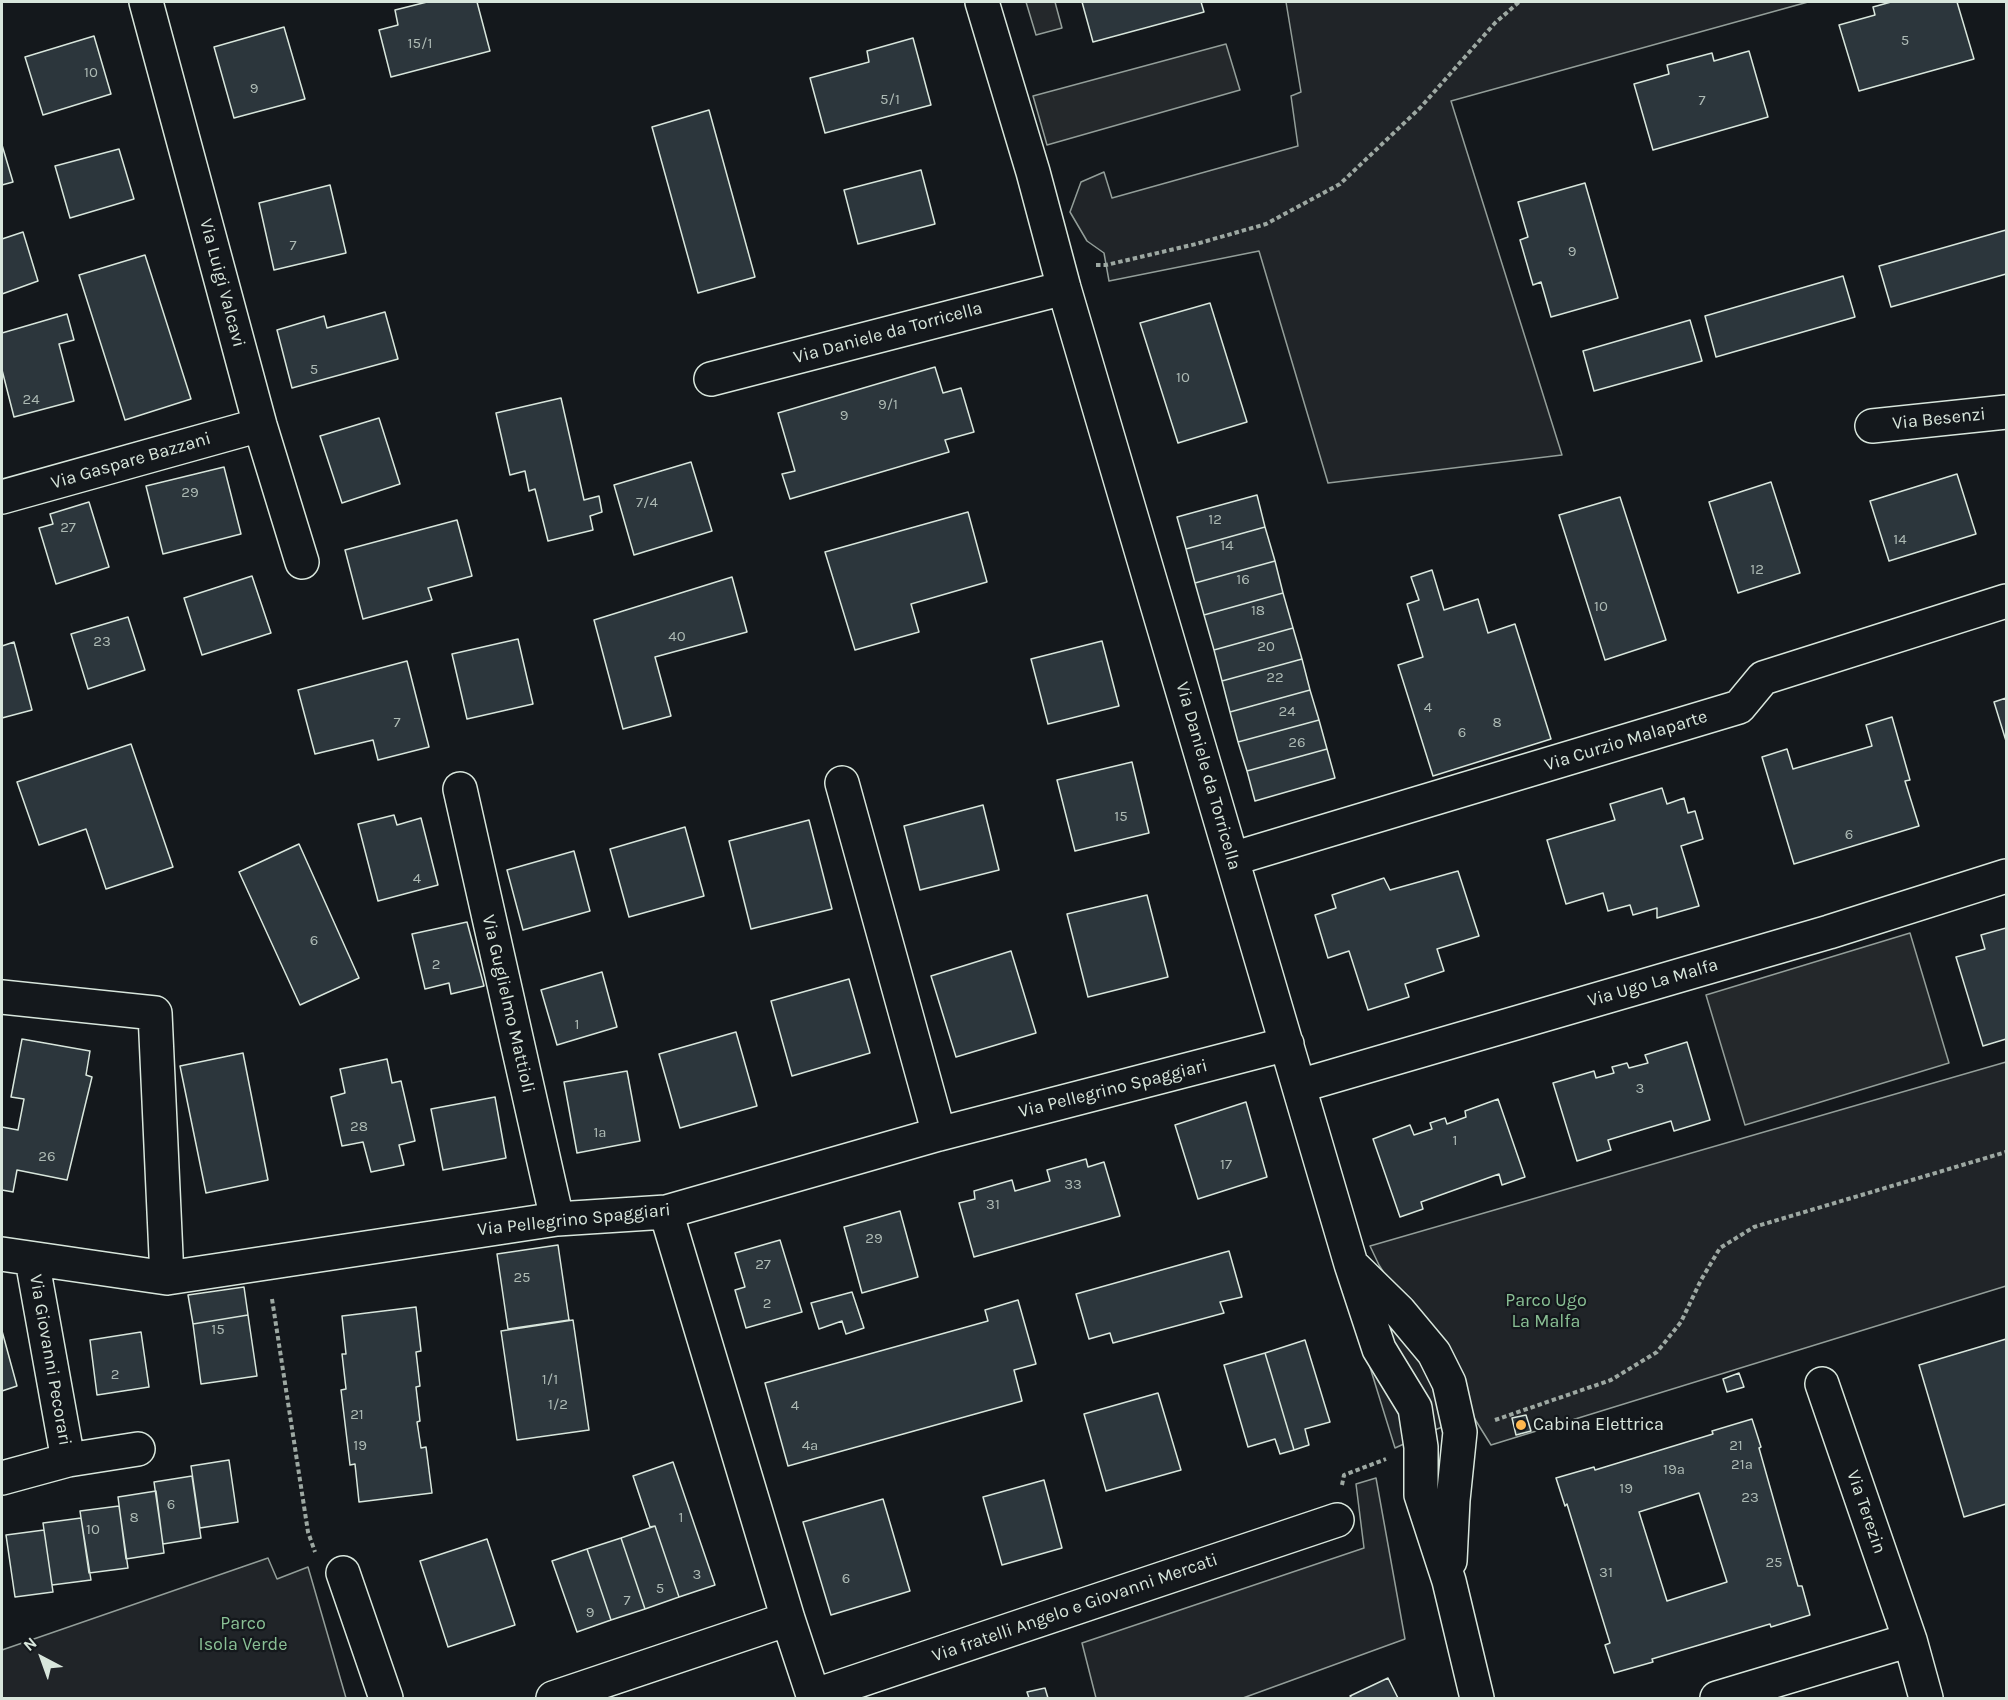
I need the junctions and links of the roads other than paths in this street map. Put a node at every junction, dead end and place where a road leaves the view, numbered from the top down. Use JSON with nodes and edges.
{"nodes":[{"id":1,"x":146,"y":2,"type":"edge"},
{"id":2,"x":982,"y":2,"type":"edge"},
{"id":3,"x":1062,"y":278,"type":"junction"},
{"id":4,"x":711,"y":379,"type":"dead end"},
{"id":5,"x":2007,"y":412,"type":"edge"},
{"id":6,"x":260,"y":425,"type":"junction"},
{"id":7,"x":1872,"y":426,"type":"dead end"},
{"id":8,"x":2,"y":497,"type":"edge"},
{"id":9,"x":302,"y":562,"type":"dead end"},
{"id":10,"x":2007,"y":601,"type":"edge"},
{"id":11,"x":842,"y":783,"type":"dead end"},
{"id":12,"x":460,"y":789,"type":"dead end"},
{"id":13,"x":1232,"y":859,"type":"junction"},
{"id":14,"x":2007,"y":876,"type":"edge"},
{"id":15,"x":2,"y":997,"type":"edge"},
{"id":16,"x":1287,"y":1044,"type":"junction"},
{"id":17,"x":1299,"y":1086,"type":"junction"},
{"id":18,"x":939,"y":1134,"type":"junction"},
{"id":19,"x":666,"y":1212,"type":"junction"},
{"id":20,"x":557,"y":1219,"type":"junction"},
{"id":21,"x":17,"y":1257,"type":"edge"},
{"id":22,"x":1351,"y":1264,"type":"junction"},
{"id":23,"x":167,"y":1278,"type":"junction"},
{"id":24,"x":1822,"y":1384,"type":"dead end"},
{"id":25,"x":138,"y":1449,"type":"dead end"},
{"id":26,"x":68,"y":1460,"type":"junction"},
{"id":27,"x":2,"y":1478,"type":"edge"},
{"id":28,"x":1337,"y":1520,"type":"dead end"},
{"id":29,"x":343,"y":1574,"type":"road end"},
{"id":30,"x":1449,"y":1581,"type":"junction"},
{"id":31,"x":788,"y":1619,"type":"junction"},
{"id":32,"x":1910,"y":1640,"type":"junction"},
{"id":33,"x":813,"y":1697,"type":"edge"},
{"id":34,"x":386,"y":1698,"type":"edge"},
{"id":35,"x":553,"y":1698,"type":"edge"},
{"id":36,"x":1477,"y":1698,"type":"edge"},
{"id":37,"x":1717,"y":1698,"type":"edge"},
{"id":38,"x":1926,"y":1698,"type":"edge"}],
"edges":[{"from":1,"to":6,"type":"street","name":"Via Luigi Valcavi"},
{"from":2,"to":3,"type":"street","name":"Via Daniele da Torricella"},
{"from":3,"to":4,"type":"street","name":"Via Daniele da Torricella"},
{"from":3,"to":13,"type":"street","name":"Via Daniele da Torricella"},
{"from":5,"to":7,"type":"street","name":"Via Besenzi"},
{"from":6,"to":8,"type":"street","name":"Via Gaspare Bazzani"},
{"from":6,"to":9,"type":"street","name":"Via Luigi Valcavi"},
{"from":10,"to":13,"type":"street","name":"Via Curzio Malaparte"},
{"from":11,"to":18,"type":"street"},
{"from":12,"to":20,"type":"street","name":"Via Guglielmo Mattioli"},
{"from":13,"to":16,"type":"street","name":"Via Daniele da Torricella"},
{"from":14,"to":17,"type":"street","name":"Via Ugo La Malfa"},
{"from":15,"to":23,"type":"street"},
{"from":16,"to":17,"type":"street","name":"Via Daniele da Torricella"},
{"from":16,"to":18,"type":"street","name":"Via Pellegrino Spaggiari"},
{"from":17,"to":22,"type":"street","name":"Via Daniele da Torricella"},
{"from":18,"to":19,"type":"street","name":"Via Pellegrino Spaggiari"},
{"from":19,"to":20,"type":"street","name":"Via Pellegrino Spaggiari"},
{"from":19,"to":31,"type":"street","name":"Via fratelli Angelo e Giovanni Mercati"},
{"from":20,"to":23,"type":"street","name":"Via Pellegrino Spaggiari"},
{"from":21,"to":23,"type":"street","name":"Via Pellegrino Spaggiari"},
{"from":21,"to":26,"type":"street","name":"Via Giovanni Pecorari"},
{"from":22,"to":30,"type":"street","name":"Via Daniele da Torricella"},
{"from":22,"to":30,"type":"street","name":"Via Daniele da Torricella"},
{"from":24,"to":32,"type":"street","name":"Via Terezin"},
{"from":25,"to":26,"type":"street","name":"Via Giovanni Pecorari"},
{"from":26,"to":27,"type":"street","name":"Via Giovanni Pecorari"},
{"from":28,"to":33,"type":"street","name":"Via fratelli Angelo e Giovanni Mercati"},
{"from":29,"to":34,"type":"street"},
{"from":30,"to":36,"type":"street","name":"Via Daniele da Torricella"},
{"from":31,"to":33,"type":"street","name":"Via fratelli Angelo e Giovanni Mercati"},
{"from":31,"to":35,"type":"street"},
{"from":32,"to":37,"type":"street"},
{"from":32,"to":38,"type":"street","name":"Via Terezin"}]}
